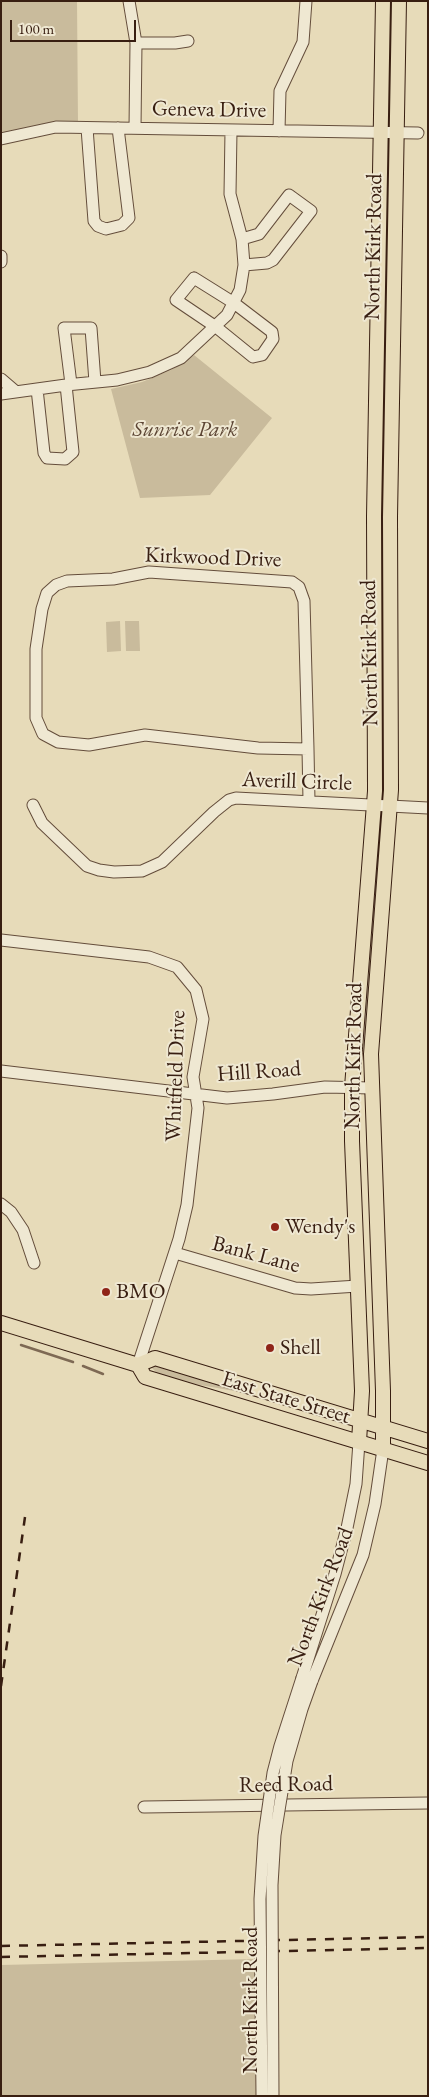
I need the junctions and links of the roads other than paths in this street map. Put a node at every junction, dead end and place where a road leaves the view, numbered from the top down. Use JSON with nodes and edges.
{"nodes":[{"id":1,"x":130,"y":1,"type":"edge"},
{"id":2,"x":306,"y":1,"type":"edge"},
{"id":3,"x":384,"y":1,"type":"edge"},
{"id":4,"x":400,"y":1,"type":"edge"},
{"id":5,"x":188,"y":41,"type":"dead end"},
{"id":6,"x":136,"y":43,"type":"junction"},
{"id":7,"x":87,"y":128,"type":"junction"},
{"id":8,"x":118,"y":128,"type":"junction"},
{"id":9,"x":135,"y":128,"type":"junction"},
{"id":10,"x":231,"y":131,"type":"junction"},
{"id":11,"x":279,"y":131,"type":"junction"},
{"id":12,"x":381,"y":133,"type":"junction"},
{"id":13,"x":397,"y":133,"type":"junction"},
{"id":14,"x":418,"y":133,"type":"dead end"},
{"id":15,"x":1,"y":139,"type":"edge"},
{"id":16,"x":242,"y":239,"type":"junction"},
{"id":17,"x":1,"y":256,"type":"edge"},
{"id":18,"x":1,"y":262,"type":"edge"},
{"id":19,"x":244,"y":265,"type":"junction"},
{"id":20,"x":234,"y":302,"type":"junction"},
{"id":21,"x":216,"y":327,"type":"junction"},
{"id":22,"x":1,"y":379,"type":"edge"},
{"id":23,"x":95,"y":382,"type":"junction"},
{"id":24,"x":68,"y":384,"type":"junction"},
{"id":25,"x":37,"y":389,"type":"junction"},
{"id":26,"x":15,"y":391,"type":"junction"},
{"id":27,"x":1,"y":394,"type":"edge"},
{"id":28,"x":308,"y":749,"type":"junction"},
{"id":29,"x":309,"y":802,"type":"junction"},
{"id":30,"x":33,"y":805,"type":"dead end"},
{"id":31,"x":375,"y":806,"type":"junction"},
{"id":32,"x":390,"y":806,"type":"junction"},
{"id":33,"x":428,"y":808,"type":"edge"},
{"id":34,"x":1,"y":940,"type":"edge"},
{"id":35,"x":1,"y":1071,"type":"edge"},
{"id":36,"x":352,"y":1088,"type":"junction"},
{"id":37,"x":372,"y":1088,"type":"junction"},
{"id":38,"x":196,"y":1094,"type":"junction"},
{"id":39,"x":1,"y":1204,"type":"edge"},
{"id":40,"x":175,"y":1253,"type":"junction"},
{"id":41,"x":34,"y":1263,"type":"dead end"},
{"id":42,"x":358,"y":1286,"type":"junction"},
{"id":43,"x":1,"y":1323,"type":"edge"},
{"id":44,"x":138,"y":1365,"type":"junction"},
{"id":45,"x":360,"y":1420,"type":"junction"},
{"id":46,"x":383,"y":1427,"type":"junction"},
{"id":47,"x":428,"y":1441,"type":"edge"},
{"id":48,"x":359,"y":1442,"type":"junction"},
{"id":49,"x":382,"y":1450,"type":"junction"},
{"id":50,"x":428,"y":1463,"type":"edge"},
{"id":51,"x":307,"y":1679,"type":"junction"},
{"id":52,"x":428,"y":1802,"type":"edge"},
{"id":53,"x":144,"y":1807,"type":"dead end"},
{"id":54,"x":262,"y":2096,"type":"edge"},
{"id":55,"x":273,"y":2096,"type":"edge"}],
"edges":[{"from":1,"to":6,"type":"street"},
{"from":2,"to":11,"type":"street"},
{"from":3,"to":12,"type":"main road","name":"North Kirk Road"},
{"from":4,"to":13,"type":"main road","name":"North Kirk Road"},
{"from":5,"to":6,"type":"street"},
{"from":6,"to":9,"type":"street"},
{"from":7,"to":8,"type":"street","name":"Geneva Drive"},
{"from":7,"to":8,"type":"street"},
{"from":7,"to":15,"type":"street","name":"Geneva Drive"},
{"from":8,"to":9,"type":"street","name":"Geneva Drive"},
{"from":9,"to":10,"type":"street","name":"Geneva Drive"},
{"from":10,"to":11,"type":"street","name":"Geneva Drive"},
{"from":10,"to":16,"type":"street"},
{"from":11,"to":12,"type":"street","name":"Geneva Drive"},
{"from":12,"to":13,"type":"street","name":"Geneva Drive"},
{"from":12,"to":31,"type":"main road","name":"North Kirk Road"},
{"from":13,"to":14,"type":"street","name":"Geneva Drive"},
{"from":13,"to":32,"type":"main road","name":"North Kirk Road"},
{"from":16,"to":19,"type":"street"},
{"from":16,"to":19,"type":"street"},
{"from":17,"to":18,"type":"street"},
{"from":19,"to":20,"type":"street"},
{"from":20,"to":21,"type":"street"},
{"from":20,"to":21,"type":"street"},
{"from":20,"to":21,"type":"street"},
{"from":21,"to":23,"type":"street"},
{"from":22,"to":26,"type":"street"},
{"from":23,"to":24,"type":"street"},
{"from":23,"to":24,"type":"street"},
{"from":24,"to":25,"type":"street"},
{"from":24,"to":25,"type":"street"},
{"from":25,"to":26,"type":"street"},
{"from":26,"to":27,"type":"street"},
{"from":28,"to":28,"type":"street","name":"Kirkwood Drive"},
{"from":28,"to":29,"type":"street","name":"Kirkwood Drive"},
{"from":29,"to":30,"type":"street","name":"Averill Circle"},
{"from":29,"to":31,"type":"street","name":"Averill Circle"},
{"from":31,"to":32,"type":"street","name":"Averill Circle"},
{"from":31,"to":36,"type":"main road","name":"North Kirk Road"},
{"from":32,"to":33,"type":"street","name":"Averill Circle"},
{"from":32,"to":37,"type":"main road","name":"North Kirk Road"},
{"from":34,"to":38,"type":"street","name":"Whitfield Drive"},
{"from":35,"to":38,"type":"street","name":"Hill Road"},
{"from":36,"to":37,"type":"street","name":"Hill Road"},
{"from":36,"to":38,"type":"street","name":"Hill Road"},
{"from":36,"to":42,"type":"main road","name":"North Kirk Road"},
{"from":37,"to":46,"type":"main road","name":"North Kirk Road"},
{"from":38,"to":40,"type":"street","name":"Whitfield Drive"},
{"from":39,"to":41,"type":"street"},
{"from":40,"to":42,"type":"street","name":"Bank Lane"},
{"from":40,"to":44,"type":"street","name":"Whitfield Drive"},
{"from":42,"to":45,"type":"main road","name":"North Kirk Road"},
{"from":43,"to":44,"type":"main road","name":"East State Street"},
{"from":44,"to":45,"type":"main road","name":"East State Street"},
{"from":44,"to":48,"type":"main road","name":"East State Street"},
{"from":45,"to":46,"type":"main road","name":"East State Street"},
{"from":45,"to":48,"type":"main road","name":"North Kirk Road"},
{"from":46,"to":47,"type":"main road","name":"East State Street"},
{"from":46,"to":49,"type":"main road","name":"North Kirk Road"},
{"from":48,"to":49,"type":"main road","name":"East State Street"},
{"from":48,"to":51,"type":"street","name":"North Kirk Road"},
{"from":49,"to":50,"type":"main road","name":"East State Street"},
{"from":49,"to":51,"type":"street","name":"North Kirk Road"},
{"from":51,"to":54,"type":"street","name":"North Kirk Road","bridge":true},
{"from":51,"to":55,"type":"street","name":"North Kirk Road","bridge":true},
{"from":52,"to":53,"type":"street","name":"Reed Road"}]}
